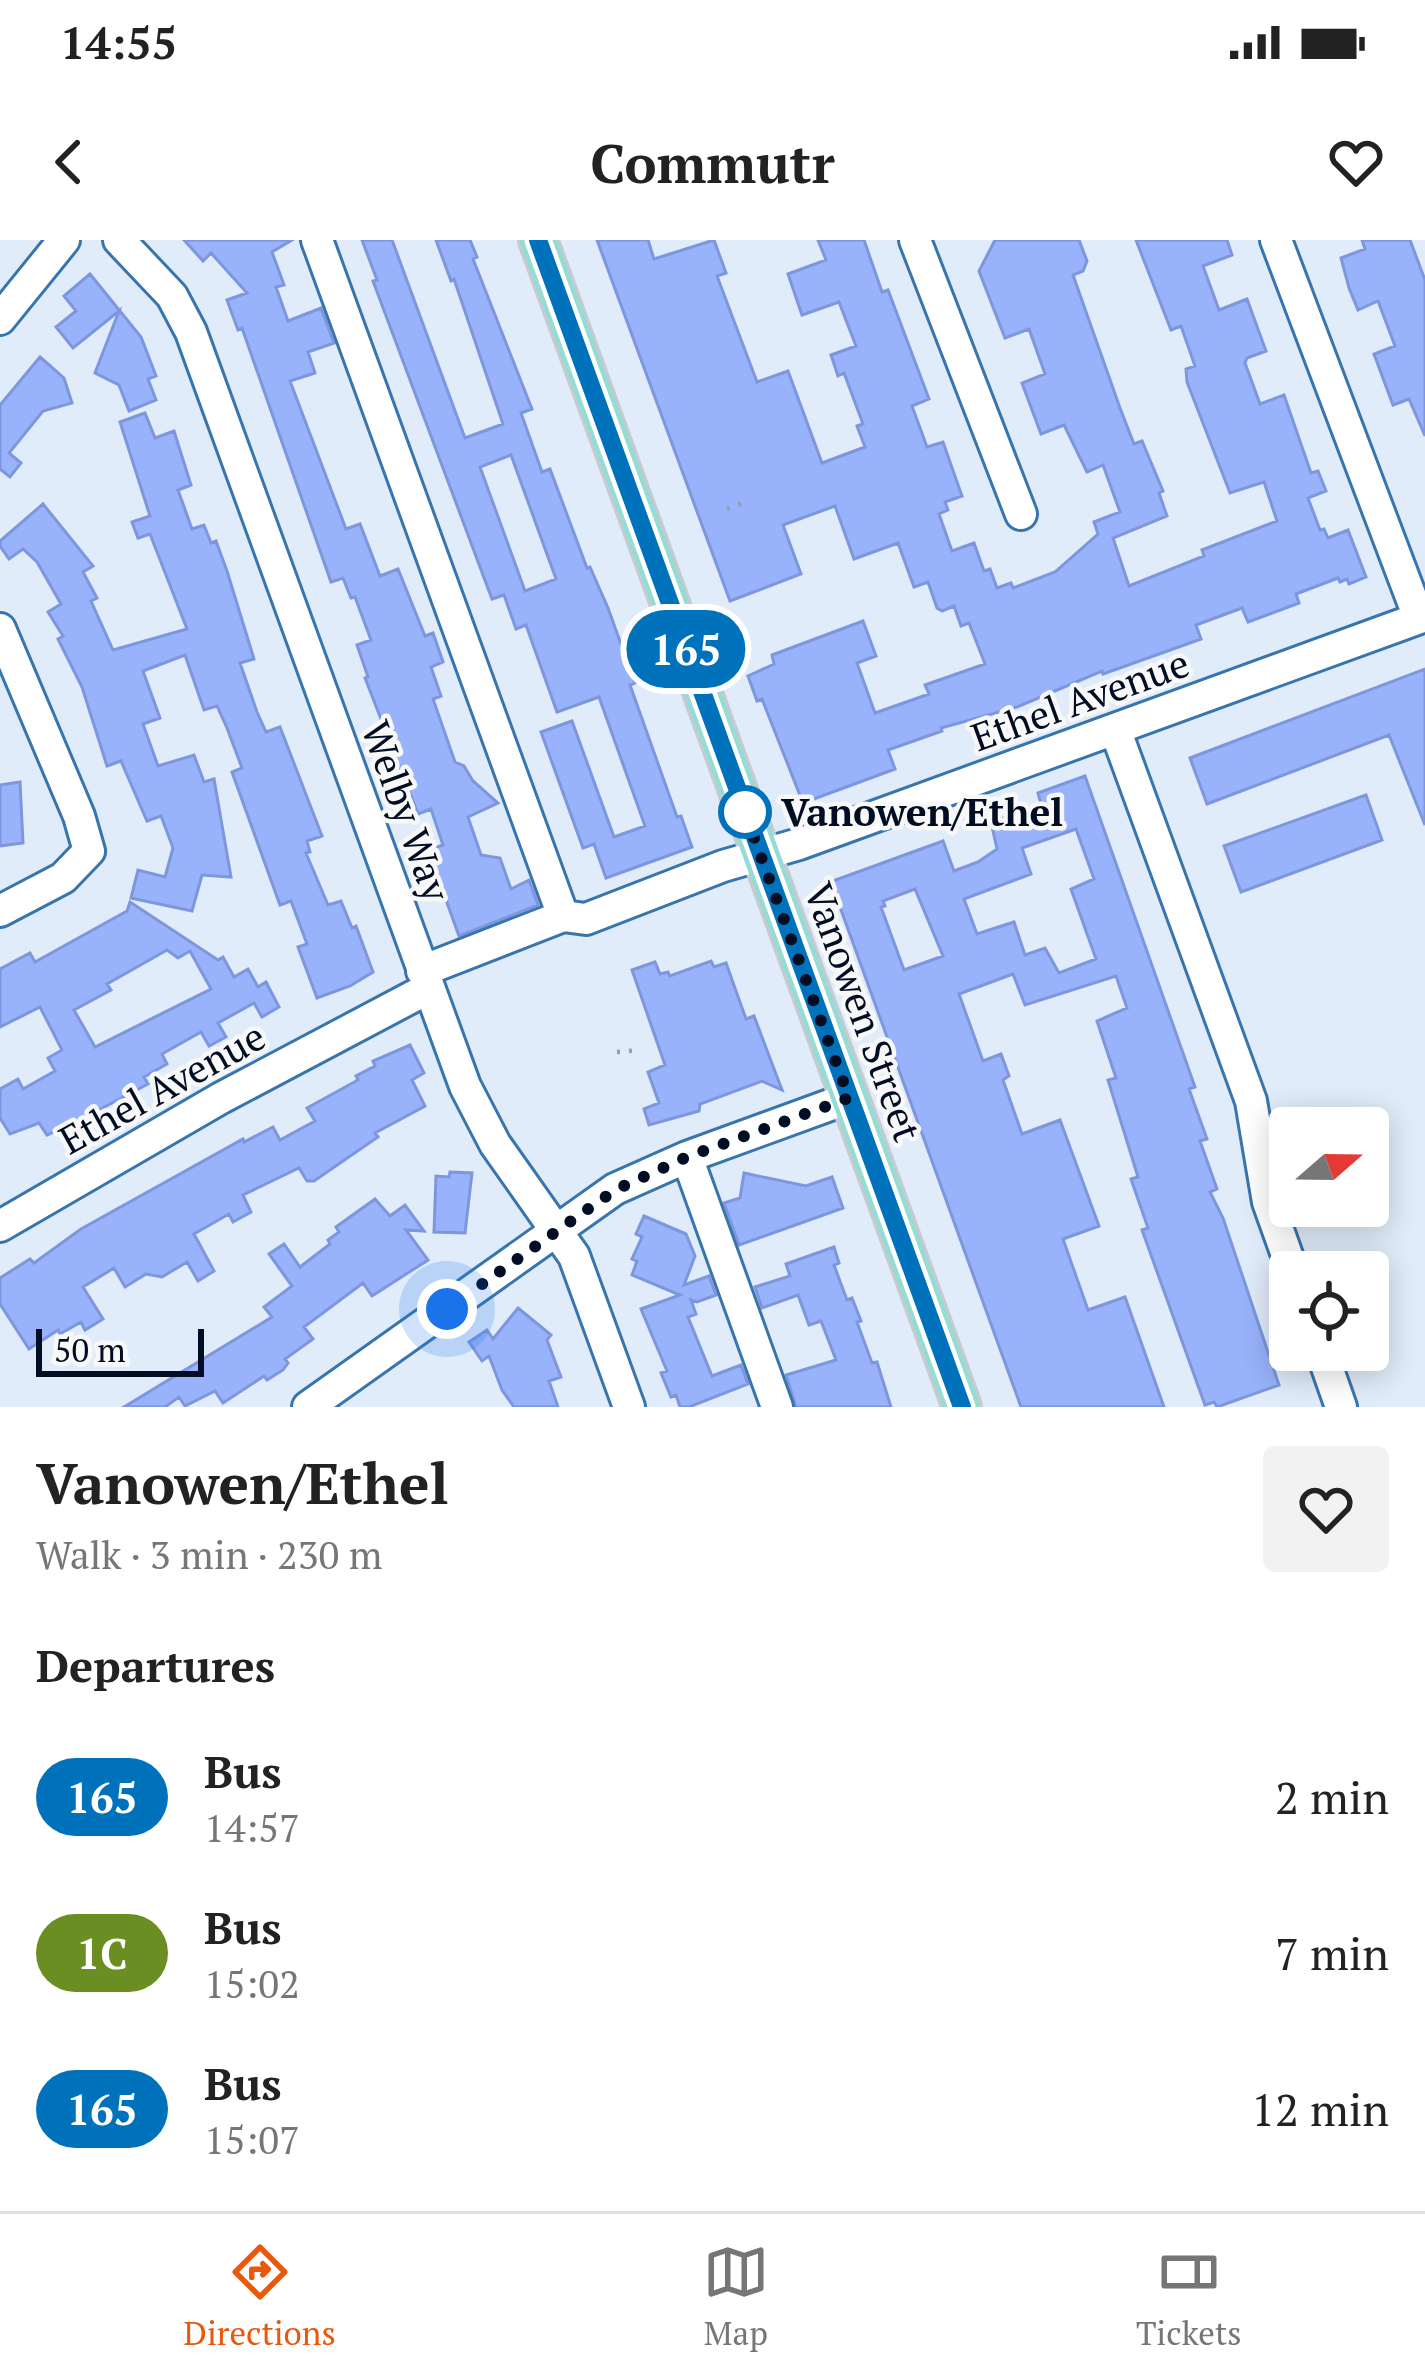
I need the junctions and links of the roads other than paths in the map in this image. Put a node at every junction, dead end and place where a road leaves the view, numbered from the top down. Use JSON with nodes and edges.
{"nodes":[{"id":1,"x":64,"y":240,"type":"edge"},
{"id":2,"x":119,"y":240,"type":"edge"},
{"id":3,"x":317,"y":240,"type":"edge"},
{"id":4,"x":538,"y":240,"type":"edge"},
{"id":5,"x":915,"y":240,"type":"edge"},
{"id":6,"x":1276,"y":240,"type":"edge"},
{"id":7,"x":0,"y":319,"type":"edge"},
{"id":8,"x":1021,"y":514,"type":"dead end"},
{"id":9,"x":1422,"y":617,"type":"edge"},
{"id":10,"x":0,"y":629,"type":"edge"},
{"id":11,"x":1115,"y":729,"type":"junction"},
{"id":12,"x":761,"y":855,"type":"junction"},
{"id":13,"x":0,"y":911,"type":"edge"},
{"id":14,"x":563,"y":916,"type":"junction"},
{"id":15,"x":425,"y":980,"type":"junction"},
{"id":16,"x":849,"y":1098,"type":"junction"},
{"id":17,"x":687,"y":1157,"type":"junction"},
{"id":18,"x":0,"y":1226,"type":"edge"},
{"id":19,"x":556,"y":1230,"type":"junction"},
{"id":20,"x":1286,"y":1251,"type":"edge"},
{"id":21,"x":1328,"y":1371,"type":"edge"},
{"id":22,"x":345,"y":1396,"type":"edge"},
{"id":23,"x":308,"y":1407,"type":"edge"},
{"id":24,"x":629,"y":1407,"type":"edge"},
{"id":25,"x":777,"y":1407,"type":"edge"},
{"id":26,"x":962,"y":1407,"type":"edge"},
{"id":27,"x":1341,"y":1407,"type":"edge"}],
"edges":[{"from":1,"to":7,"type":"street"},
{"from":2,"to":15,"type":"street","name":"Welby Way"},
{"from":3,"to":14,"type":"street"},
{"from":4,"to":12,"type":"main road","name":"Vanowen Street"},
{"from":5,"to":8,"type":"street"},
{"from":6,"to":9,"type":"street"},
{"from":9,"to":11,"type":"street","name":"Ethel Avenue"},
{"from":10,"to":13,"type":"street"},
{"from":11,"to":12,"type":"street","name":"Ethel Avenue"},
{"from":11,"to":20,"type":"street"},
{"from":12,"to":14,"type":"street","name":"Ethel Avenue"},
{"from":12,"to":16,"type":"main road","name":"Vanowen Street"},
{"from":14,"to":15,"type":"street","name":"Ethel Avenue"},
{"from":15,"to":18,"type":"street","name":"Ethel Avenue"},
{"from":15,"to":19,"type":"street","name":"Welby Way"},
{"from":16,"to":17,"type":"street"},
{"from":16,"to":26,"type":"main road","name":"Vanowen Street"},
{"from":17,"to":19,"type":"street"},
{"from":17,"to":25,"type":"street"},
{"from":19,"to":22,"type":"street"},
{"from":19,"to":24,"type":"street","name":"Welby Way"},
{"from":21,"to":27,"type":"street"},
{"from":22,"to":23,"type":"street"}]}
